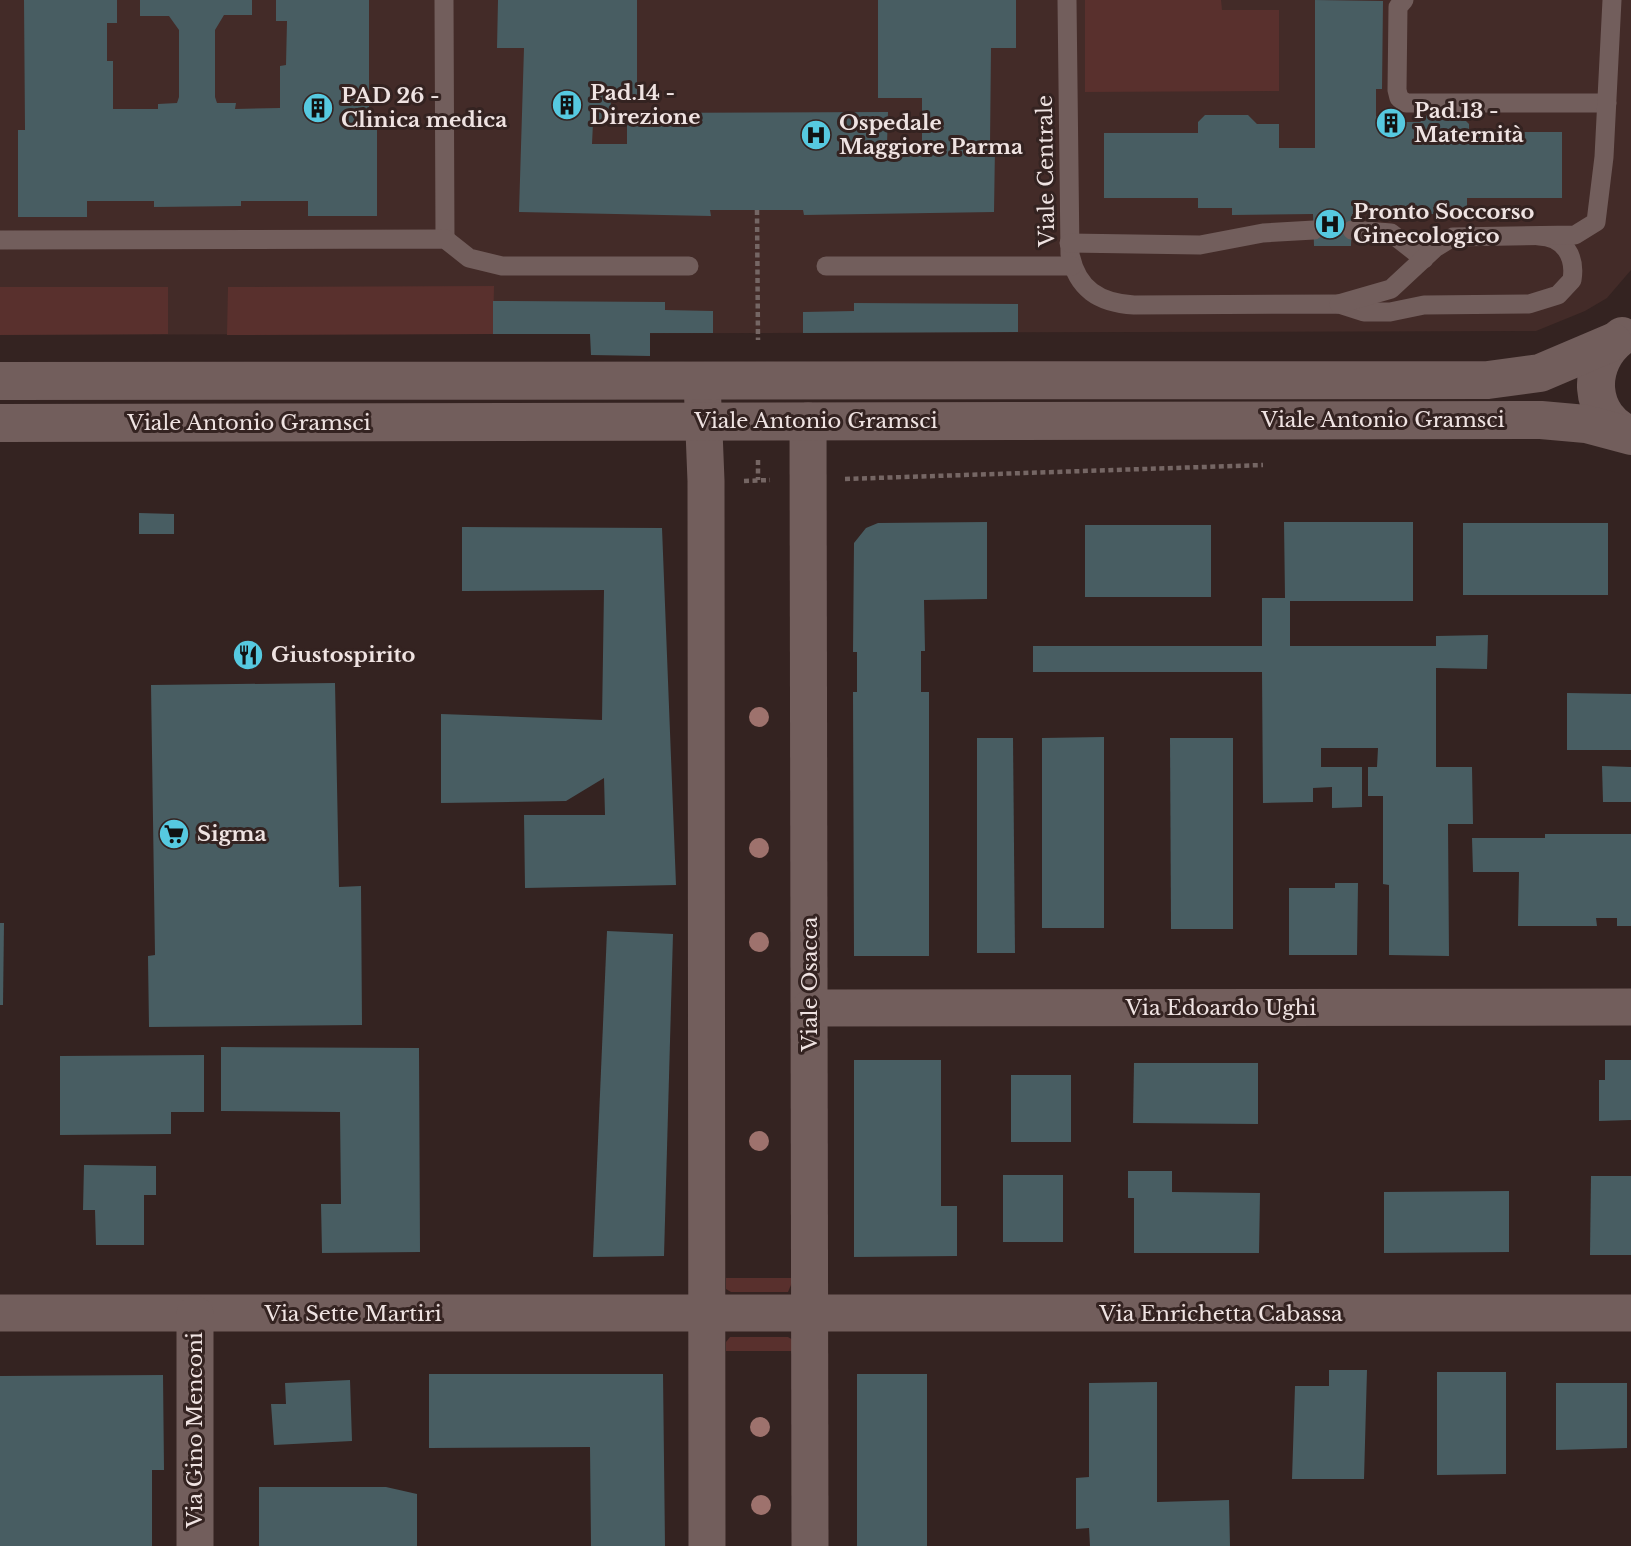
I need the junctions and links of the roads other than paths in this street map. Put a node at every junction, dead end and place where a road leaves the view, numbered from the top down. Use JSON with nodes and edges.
{"nodes":[{"id":1,"x":444,"y":0,"type":"edge"},
{"id":2,"x":1067,"y":0,"type":"edge"},
{"id":3,"x":1404,"y":0,"type":"edge"},
{"id":4,"x":1612,"y":0,"type":"edge"},
{"id":5,"x":1608,"y":103,"type":"junction"},
{"id":6,"x":1314,"y":230,"type":"dead end"},
{"id":7,"x":1352,"y":230,"type":"dead end"},
{"id":8,"x":1538,"y":236,"type":"junction"},
{"id":9,"x":0,"y":240,"type":"edge"},
{"id":10,"x":445,"y":240,"type":"junction"},
{"id":11,"x":1069,"y":243,"type":"junction"},
{"id":12,"x":1424,"y":259,"type":"junction"},
{"id":13,"x":689,"y":266,"type":"dead end"},
{"id":14,"x":826,"y":266,"type":"dead end"},
{"id":15,"x":1072,"y":266,"type":"junction"},
{"id":16,"x":1339,"y":304,"type":"junction"},
{"id":17,"x":1624,"y":335,"type":"edge"},
{"id":18,"x":0,"y":381,"type":"edge"},
{"id":19,"x":702,"y":381,"type":"junction"},
{"id":20,"x":808,"y":421,"type":"junction"},
{"id":21,"x":704,"y":422,"type":"junction"},
{"id":22,"x":0,"y":423,"type":"edge"},
{"id":23,"x":1631,"y":435,"type":"edge"},
{"id":24,"x":1631,"y":1007,"type":"edge"},
{"id":25,"x":810,"y":1008,"type":"junction"},
{"id":26,"x":1631,"y":1312,"type":"edge"},
{"id":27,"x":0,"y":1313,"type":"edge"},
{"id":28,"x":195,"y":1314,"type":"junction"},
{"id":29,"x":707,"y":1315,"type":"junction"},
{"id":30,"x":810,"y":1315,"type":"junction"},
{"id":31,"x":195,"y":1546,"type":"edge"},
{"id":32,"x":707,"y":1546,"type":"edge"},
{"id":33,"x":810,"y":1546,"type":"edge"}],
"edges":[{"from":1,"to":10,"type":"lane"},
{"from":2,"to":11,"type":"lane","name":"Viale Centrale"},
{"from":3,"to":5,"type":"lane"},
{"from":4,"to":5,"type":"lane"},
{"from":5,"to":8,"type":"lane"},
{"from":6,"to":11,"type":"lane"},
{"from":7,"to":12,"type":"lane"},
{"from":8,"to":12,"type":"lane"},
{"from":8,"to":16,"type":"lane"},
{"from":9,"to":10,"type":"lane"},
{"from":10,"to":13,"type":"lane"},
{"from":11,"to":15,"type":"lane","name":"Viale Centrale"},
{"from":12,"to":16,"type":"lane"},
{"from":14,"to":15,"type":"lane"},
{"from":15,"to":16,"type":"lane","name":"Viale Centrale"},
{"from":17,"to":19,"type":"main road","name":"Viale Antonio Gramsci"},
{"from":17,"to":23,"type":"main road","name":"Viale Antonio Gramsci"},
{"from":18,"to":19,"type":"main road","name":"Viale Antonio Gramsci"},
{"from":19,"to":21,"type":"street"},
{"from":20,"to":21,"type":"main road","name":"Viale Antonio Gramsci"},
{"from":20,"to":23,"type":"main road","name":"Viale Antonio Gramsci"},
{"from":20,"to":25,"type":"street","name":"Viale Osacca"},
{"from":21,"to":22,"type":"main road","name":"Viale Antonio Gramsci"},
{"from":21,"to":29,"type":"street"},
{"from":24,"to":25,"type":"street","name":"Via Edoardo Ughi"},
{"from":25,"to":30,"type":"street","name":"Viale Osacca"},
{"from":26,"to":30,"type":"street","name":"Via Enrichetta Cabassa"},
{"from":27,"to":28,"type":"street","name":"Via Sette Martiri"},
{"from":28,"to":29,"type":"street","name":"Via Sette Martiri"},
{"from":28,"to":31,"type":"street","name":"Via Gino Menconi"},
{"from":29,"to":30,"type":"street","name":"Via Enrichetta Cabassa"},
{"from":29,"to":32,"type":"street"},
{"from":30,"to":33,"type":"street","name":"Viale Osacca"}]}
